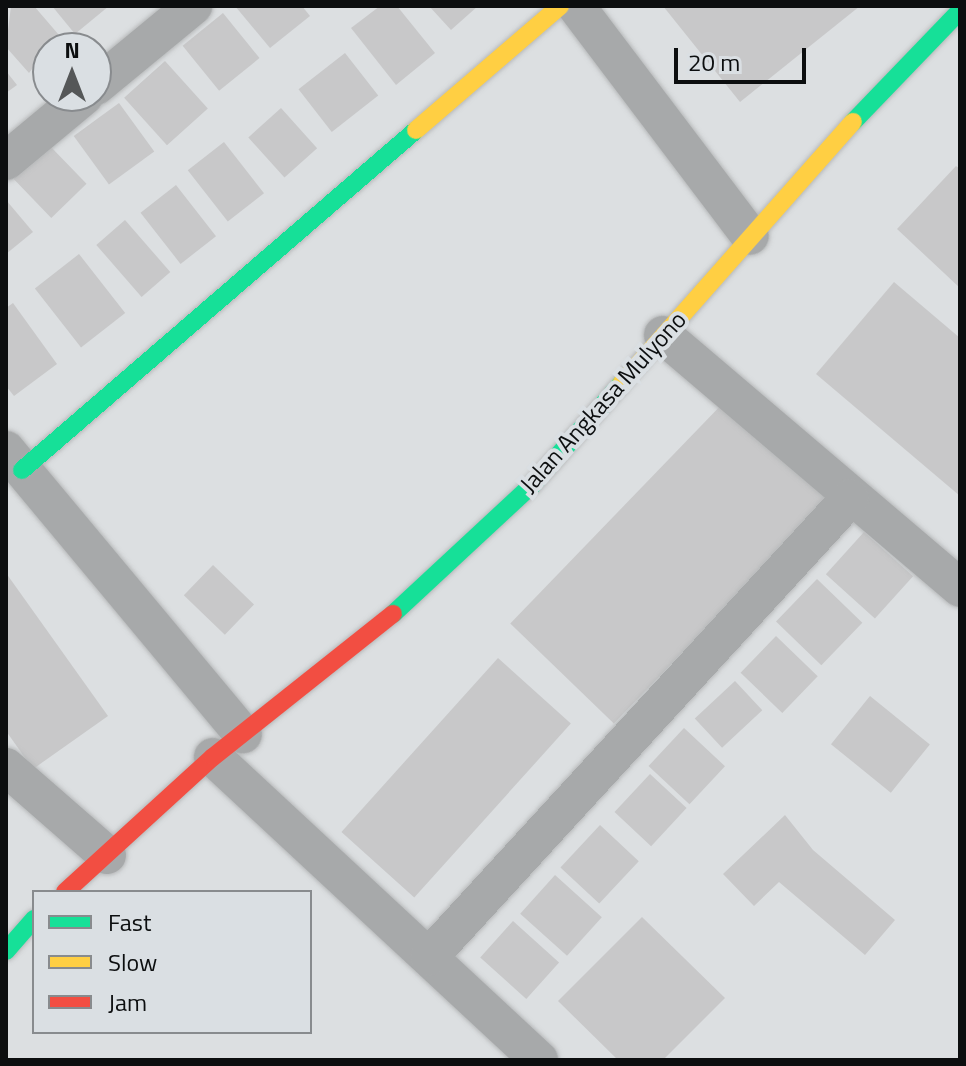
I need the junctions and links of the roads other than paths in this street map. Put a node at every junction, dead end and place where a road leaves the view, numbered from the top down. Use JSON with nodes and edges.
{"nodes":[{"id":1,"x":193,"y":6,"type":"edge"},
{"id":2,"x":560,"y":6,"type":"edge"},
{"id":3,"x":576,"y":6,"type":"edge"},
{"id":4,"x":960,"y":11,"type":"edge"},
{"id":5,"x":112,"y":73,"type":"edge"},
{"id":6,"x":65,"y":112,"type":"edge"},
{"id":7,"x":6,"y":161,"type":"edge"},
{"id":8,"x":750,"y":236,"type":"junction"},
{"id":9,"x":663,"y":335,"type":"junction"},
{"id":10,"x":14,"y":460,"type":"edge"},
{"id":11,"x":850,"y":498,"type":"junction"},
{"id":12,"x":957,"y":580,"type":"edge"},
{"id":13,"x":243,"y":734,"type":"junction"},
{"id":14,"x":213,"y":757,"type":"junction"},
{"id":15,"x":6,"y":767,"type":"edge"},
{"id":16,"x":107,"y":855,"type":"junction"},
{"id":17,"x":67,"y":890,"type":"edge"},
{"id":18,"x":32,"y":921,"type":"edge"},
{"id":19,"x":6,"y":951,"type":"edge"},
{"id":20,"x":429,"y":957,"type":"junction"},
{"id":21,"x":539,"y":1060,"type":"edge"}],
"edges":[{"from":1,"to":5,"type":"street"},
{"from":2,"to":10,"type":"main road"},
{"from":3,"to":8,"type":"street"},
{"from":4,"to":8,"type":"main road","name":"Jalan Angkasa Mulyono"},
{"from":6,"to":7,"type":"street"},
{"from":8,"to":9,"type":"main road","name":"Jalan Angkasa Mulyono"},
{"from":9,"to":11,"type":"street"},
{"from":9,"to":13,"type":"main road","name":"Jalan Angkasa Mulyono"},
{"from":10,"to":13,"type":"street"},
{"from":11,"to":12,"type":"street"},
{"from":11,"to":20,"type":"street"},
{"from":13,"to":14,"type":"main road","name":"Jalan Angkasa Mulyono"},
{"from":14,"to":16,"type":"main road","name":"Jalan Angkasa Mulyono"},
{"from":14,"to":20,"type":"street"},
{"from":15,"to":16,"type":"street"},
{"from":16,"to":17,"type":"main road","name":"Jalan Angkasa Mulyono"},
{"from":18,"to":19,"type":"main road"},
{"from":20,"to":21,"type":"street"}]}
